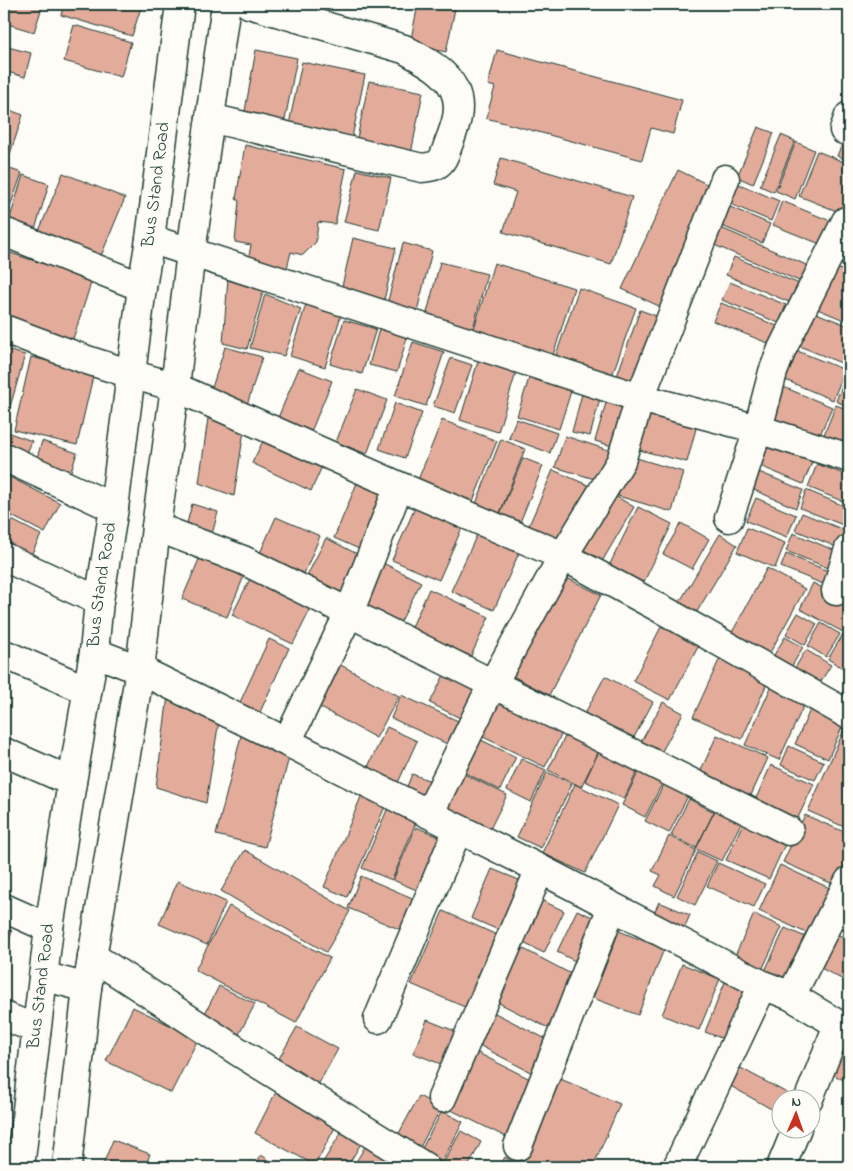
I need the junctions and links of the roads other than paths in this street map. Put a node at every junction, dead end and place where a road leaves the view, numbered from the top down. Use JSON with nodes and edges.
{"nodes":[{"id":1,"x":180,"y":4,"type":"edge"},
{"id":2,"x":226,"y":4,"type":"edge"},
{"id":3,"x":249,"y":4,"type":"edge"},
{"id":4,"x":210,"y":118,"type":"junction"},
{"id":5,"x":725,"y":179,"type":"dead end"},
{"id":6,"x":846,"y":221,"type":"dead end"},
{"id":7,"x":4,"y":232,"type":"edge"},
{"id":8,"x":150,"y":238,"type":"junction"},
{"id":9,"x":191,"y":252,"type":"junction"},
{"id":10,"x":142,"y":287,"type":"junction"},
{"id":11,"x":4,"y":329,"type":"edge"},
{"id":12,"x":131,"y":374,"type":"junction"},
{"id":13,"x":175,"y":387,"type":"junction"},
{"id":14,"x":640,"y":398,"type":"junction"},
{"id":15,"x":758,"y":429,"type":"junction"},
{"id":16,"x":4,"y":457,"type":"edge"},
{"id":17,"x":849,"y":458,"type":"edge"},
{"id":18,"x":399,"y":486,"type":"junction"},
{"id":19,"x":114,"y":508,"type":"junction"},
{"id":20,"x":729,"y":518,"type":"dead end"},
{"id":21,"x":156,"y":527,"type":"junction"},
{"id":22,"x":849,"y":549,"type":"edge"},
{"id":23,"x":563,"y":556,"type":"junction"},
{"id":24,"x":4,"y":557,"type":"edge"},
{"id":25,"x":836,"y":591,"type":"dead end"},
{"id":26,"x":100,"y":601,"type":"junction"},
{"id":27,"x":349,"y":613,"type":"junction"},
{"id":28,"x":94,"y":652,"type":"junction"},
{"id":29,"x":4,"y":654,"type":"edge"},
{"id":30,"x":140,"y":670,"type":"junction"},
{"id":31,"x":492,"y":685,"type":"junction"},
{"id":32,"x":87,"y":690,"type":"junction"},
{"id":33,"x":849,"y":715,"type":"edge"},
{"id":34,"x":288,"y":742,"type":"junction"},
{"id":35,"x":4,"y":752,"type":"edge"},
{"id":36,"x":72,"y":782,"type":"junction"},
{"id":37,"x":429,"y":814,"type":"junction"},
{"id":38,"x":458,"y":828,"type":"junction"},
{"id":39,"x":789,"y":831,"type":"dead end"},
{"id":40,"x":540,"y":869,"type":"junction"},
{"id":41,"x":849,"y":881,"type":"edge"},
{"id":42,"x":612,"y":907,"type":"junction"},
{"id":43,"x":4,"y":908,"type":"edge"},
{"id":44,"x":49,"y":928,"type":"junction"},
{"id":45,"x":92,"y":956,"type":"junction"},
{"id":46,"x":43,"y":976,"type":"junction"},
{"id":47,"x":763,"y":985,"type":"junction"},
{"id":48,"x":87,"y":988,"type":"junction"},
{"id":49,"x":791,"y":996,"type":"junction"},
{"id":50,"x":4,"y":1016,"type":"edge"},
{"id":51,"x":378,"y":1019,"type":"dead end"},
{"id":52,"x":844,"y":1028,"type":"edge"},
{"id":53,"x":36,"y":1029,"type":"junction"},
{"id":54,"x":814,"y":1088,"type":"edge"},
{"id":55,"x":442,"y":1098,"type":"dead end"},
{"id":56,"x":793,"y":1138,"type":"edge"},
{"id":57,"x":518,"y":1146,"type":"dead end"},
{"id":58,"x":15,"y":1160,"type":"edge"},
{"id":59,"x":67,"y":1167,"type":"edge"},
{"id":60,"x":425,"y":1167,"type":"edge"},
{"id":61,"x":677,"y":1167,"type":"edge"},
{"id":62,"x":781,"y":1167,"type":"edge"}],
"edges":[{"from":1,"to":8,"type":"street","name":"Bus Stand Road"},
{"from":2,"to":4,"type":"street"},
{"from":3,"to":4,"type":"street"},
{"from":4,"to":9,"type":"street"},
{"from":5,"to":14,"type":"street"},
{"from":6,"to":15,"type":"street"},
{"from":7,"to":10,"type":"street"},
{"from":8,"to":9,"type":"street"},
{"from":8,"to":10,"type":"street","name":"Bus Stand Road"},
{"from":9,"to":13,"type":"street"},
{"from":9,"to":14,"type":"street"},
{"from":10,"to":12,"type":"street","name":"Bus Stand Road"},
{"from":11,"to":12,"type":"street"},
{"from":12,"to":13,"type":"street"},
{"from":12,"to":19,"type":"street","name":"Bus Stand Road"},
{"from":13,"to":18,"type":"street"},
{"from":13,"to":21,"type":"street"},
{"from":14,"to":15,"type":"street"},
{"from":14,"to":23,"type":"street"},
{"from":15,"to":17,"type":"street"},
{"from":15,"to":20,"type":"street"},
{"from":16,"to":19,"type":"street"},
{"from":18,"to":23,"type":"street"},
{"from":18,"to":27,"type":"street"},
{"from":19,"to":26,"type":"street","name":"Bus Stand Road"},
{"from":21,"to":27,"type":"street"},
{"from":21,"to":30,"type":"street"},
{"from":22,"to":25,"type":"street"},
{"from":23,"to":31,"type":"street"},
{"from":23,"to":33,"type":"street"},
{"from":24,"to":26,"type":"street"},
{"from":26,"to":28,"type":"street","name":"Bus Stand Road"},
{"from":27,"to":31,"type":"street"},
{"from":27,"to":34,"type":"street"},
{"from":28,"to":30,"type":"street"},
{"from":28,"to":32,"type":"street","name":"Bus Stand Road"},
{"from":29,"to":32,"type":"street"},
{"from":30,"to":34,"type":"street"},
{"from":30,"to":45,"type":"street"},
{"from":31,"to":37,"type":"street"},
{"from":31,"to":39,"type":"street"},
{"from":32,"to":36,"type":"street","name":"Bus Stand Road"},
{"from":34,"to":37,"type":"street"},
{"from":35,"to":36,"type":"street"},
{"from":36,"to":44,"type":"street","name":"Bus Stand Road"},
{"from":37,"to":38,"type":"street"},
{"from":38,"to":40,"type":"street"},
{"from":38,"to":51,"type":"street"},
{"from":40,"to":42,"type":"street"},
{"from":40,"to":55,"type":"street"},
{"from":41,"to":49,"type":"street"},
{"from":42,"to":47,"type":"street"},
{"from":42,"to":57,"type":"street"},
{"from":43,"to":44,"type":"street"},
{"from":44,"to":46,"type":"street","name":"Bus Stand Road"},
{"from":45,"to":48,"type":"street"},
{"from":45,"to":60,"type":"street"},
{"from":46,"to":48,"type":"street"},
{"from":46,"to":53,"type":"street","name":"Bus Stand Road"},
{"from":47,"to":49,"type":"street"},
{"from":47,"to":61,"type":"street"},
{"from":48,"to":59,"type":"street"},
{"from":49,"to":52,"type":"street"},
{"from":50,"to":53,"type":"street"},
{"from":52,"to":54,"type":"street"},
{"from":53,"to":58,"type":"street","name":"Bus Stand Road"},
{"from":56,"to":62,"type":"street"}]}
